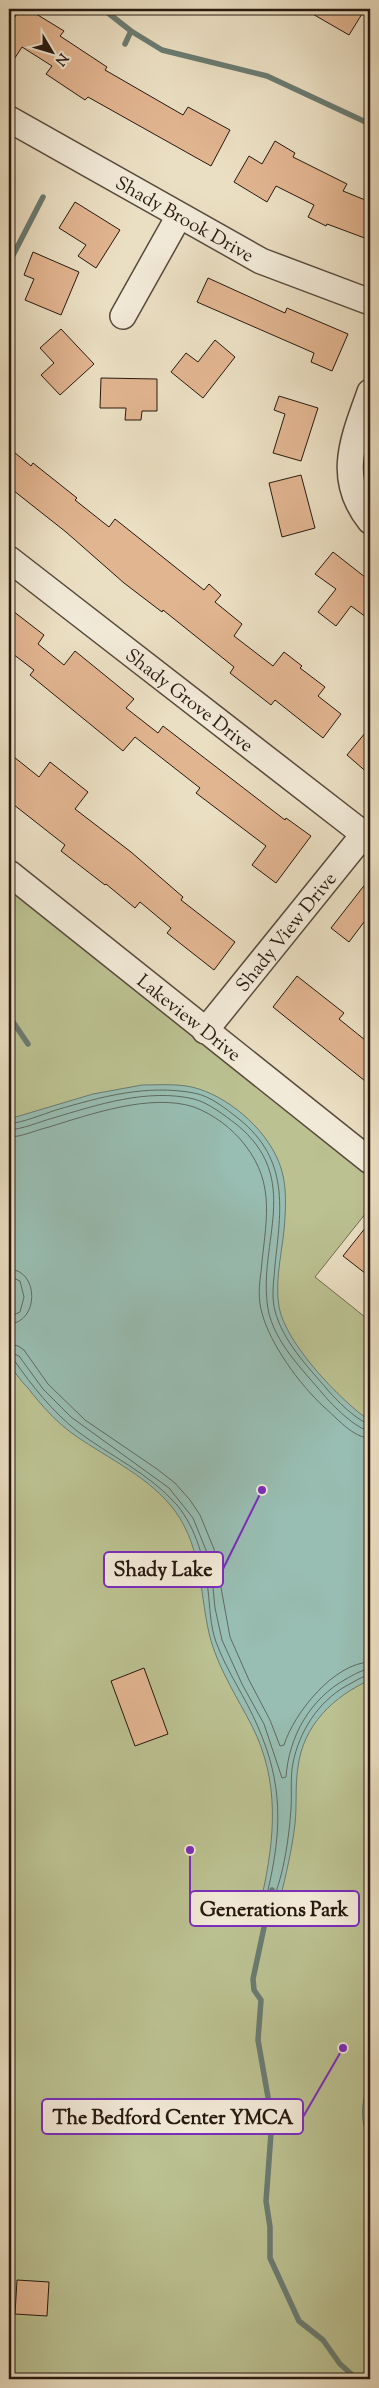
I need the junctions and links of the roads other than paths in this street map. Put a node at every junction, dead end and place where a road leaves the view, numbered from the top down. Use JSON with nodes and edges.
{"nodes":[{"id":1,"x":9,"y":119,"type":"edge"},
{"id":2,"x":178,"y":216,"type":"junction"},
{"id":3,"x":370,"y":302,"type":"edge"},
{"id":4,"x":123,"y":316,"type":"dead end"},
{"id":5,"x":370,"y":392,"type":"edge"},
{"id":6,"x":370,"y":521,"type":"edge"},
{"id":7,"x":9,"y":558,"type":"edge"},
{"id":8,"x":367,"y":836,"type":"edge"},
{"id":9,"x":9,"y":873,"type":"edge"},
{"id":10,"x":205,"y":1031,"type":"junction"},
{"id":11,"x":370,"y":1161,"type":"edge"}],
"edges":[{"from":1,"to":2,"type":"street","name":"Shady Brook Drive"},
{"from":2,"to":3,"type":"street","name":"Shady Brook Drive"},
{"from":2,"to":4,"type":"street"},
{"from":5,"to":6,"type":"street"},
{"from":7,"to":8,"type":"street","name":"Shady Grove Drive"},
{"from":8,"to":10,"type":"street","name":"Shady View Drive"},
{"from":9,"to":10,"type":"street","name":"Lakeview Drive"},
{"from":10,"to":11,"type":"street","name":"Lakeview Drive"}]}
